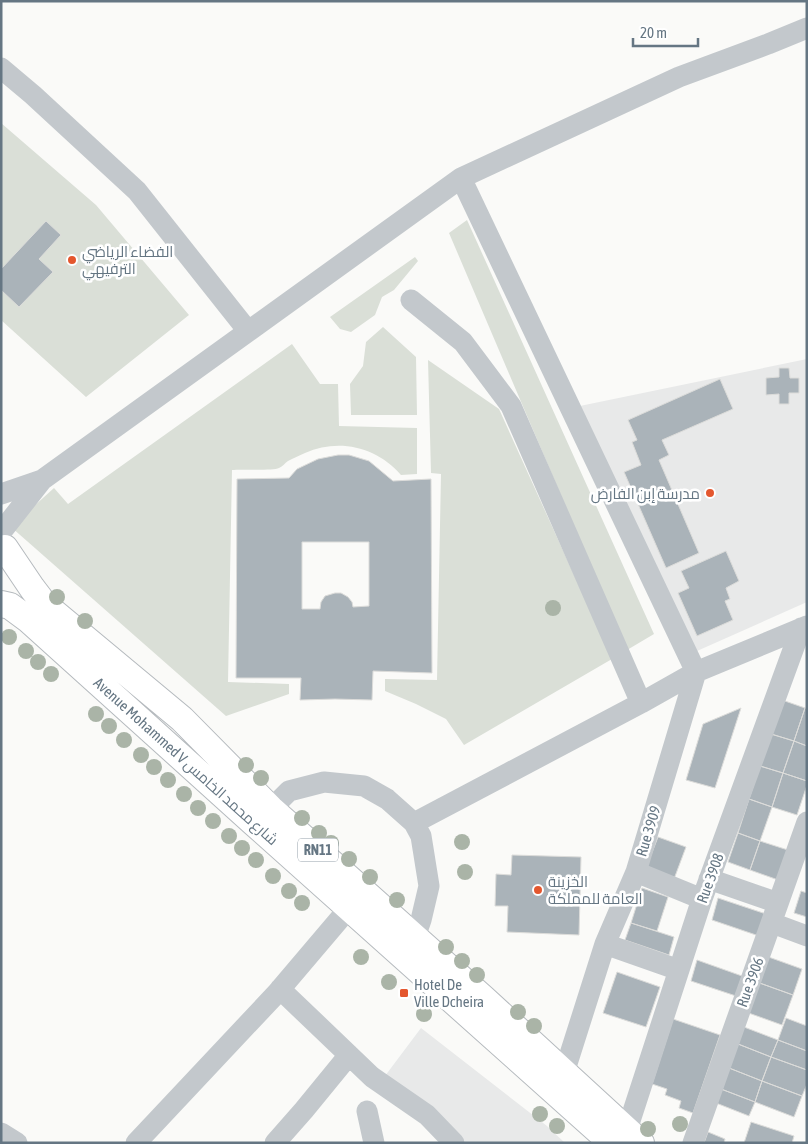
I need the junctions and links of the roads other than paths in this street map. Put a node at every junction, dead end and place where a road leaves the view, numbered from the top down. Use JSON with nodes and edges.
{"nodes":[{"id":1,"x":807,"y":28,"type":"edge"},
{"id":2,"x":1,"y":68,"type":"edge"},
{"id":3,"x":461,"y":178,"type":"junction"},
{"id":4,"x":411,"y":300,"type":"dead end"},
{"id":5,"x":248,"y":331,"type":"junction"},
{"id":6,"x":42,"y":480,"type":"junction"},
{"id":7,"x":1,"y":494,"type":"edge"},
{"id":8,"x":2,"y":544,"type":"edge"},
{"id":9,"x":1,"y":604,"type":"edge"},
{"id":10,"x":804,"y":627,"type":"edge"},
{"id":11,"x":696,"y":672,"type":"junction"},
{"id":12,"x":641,"y":703,"type":"junction"},
{"id":13,"x":271,"y":809,"type":"junction"},
{"id":14,"x":807,"y":822,"type":"edge"},
{"id":15,"x":414,"y":823,"type":"junction"},
{"id":16,"x":636,"y":872,"type":"junction"},
{"id":17,"x":709,"y":879,"type":"junction"},
{"id":18,"x":702,"y":898,"type":"junction"},
{"id":19,"x":349,"y":908,"type":"junction"},
{"id":20,"x":775,"y":913,"type":"junction"},
{"id":21,"x":807,"y":936,"type":"edge"},
{"id":22,"x":415,"y":937,"type":"junction"},
{"id":23,"x":605,"y":944,"type":"junction"},
{"id":24,"x":679,"y":970,"type":"junction"},
{"id":25,"x":280,"y":989,"type":"junction"},
{"id":26,"x":349,"y":1054,"type":"junction"},
{"id":27,"x":564,"y":1073,"type":"junction"},
{"id":28,"x":367,"y":1111,"type":"dead end"},
{"id":29,"x":1,"y":1133,"type":"edge"},
{"id":30,"x":627,"y":1138,"type":"edge"},
{"id":31,"x":17,"y":1143,"type":"edge"},
{"id":32,"x":136,"y":1143,"type":"edge"},
{"id":33,"x":275,"y":1143,"type":"edge"},
{"id":34,"x":374,"y":1143,"type":"edge"},
{"id":35,"x":454,"y":1143,"type":"edge"},
{"id":36,"x":693,"y":1143,"type":"edge"}],
"edges":[{"from":1,"to":3,"type":"street"},
{"from":2,"to":5,"type":"street"},
{"from":3,"to":5,"type":"street"},
{"from":3,"to":11,"type":"street"},
{"from":4,"to":12,"type":"street"},
{"from":5,"to":6,"type":"street"},
{"from":6,"to":7,"type":"street"},
{"from":6,"to":8,"type":"street"},
{"from":8,"to":13,"type":"main road","name":"Avenue Mohammed V شارع محمد الخامس","number":"RN11"},
{"from":9,"to":19,"type":"main road","name":"Avenue Mohammed V شارع محمد الخامس","number":"RN11"},
{"from":10,"to":11,"type":"street"},
{"from":10,"to":17,"type":"street","name":"Rue 3908"},
{"from":11,"to":12,"type":"street"},
{"from":11,"to":16,"type":"street","name":"Rue 3909"},
{"from":12,"to":15,"type":"street"},
{"from":13,"to":15,"type":"street"},
{"from":13,"to":22,"type":"main road","name":"Avenue Mohammed V شارع محمد الخامس","number":"RN11"},
{"from":14,"to":20,"type":"street","name":"Rue 3906"},
{"from":15,"to":22,"type":"street"},
{"from":16,"to":18,"type":"street"},
{"from":16,"to":23,"type":"street","name":"Rue 3909"},
{"from":17,"to":18,"type":"street","name":"Rue 3908"},
{"from":17,"to":20,"type":"street"},
{"from":18,"to":24,"type":"street","name":"Rue 3908"},
{"from":19,"to":25,"type":"street"},
{"from":19,"to":30,"type":"main road","name":"Avenue Mohammed V شارع محمد الخامس","number":"RN11"},
{"from":20,"to":21,"type":"street"},
{"from":20,"to":36,"type":"street","name":"Rue 3906"},
{"from":22,"to":27,"type":"main road","name":"Avenue Mohammed V شارع محمد الخامس","number":"RN11"},
{"from":23,"to":24,"type":"street"},
{"from":23,"to":27,"type":"street","name":"Rue 3909"},
{"from":24,"to":30,"type":"street","name":"Rue 3908"},
{"from":25,"to":26,"type":"street"},
{"from":25,"to":32,"type":"street"},
{"from":26,"to":33,"type":"street"},
{"from":26,"to":35,"type":"street"},
{"from":27,"to":30,"type":"main road","name":"Avenue Mohammed V شارع محمد الخامس","number":"RN11"},
{"from":28,"to":34,"type":"street"},
{"from":29,"to":31,"type":"street"}]}
